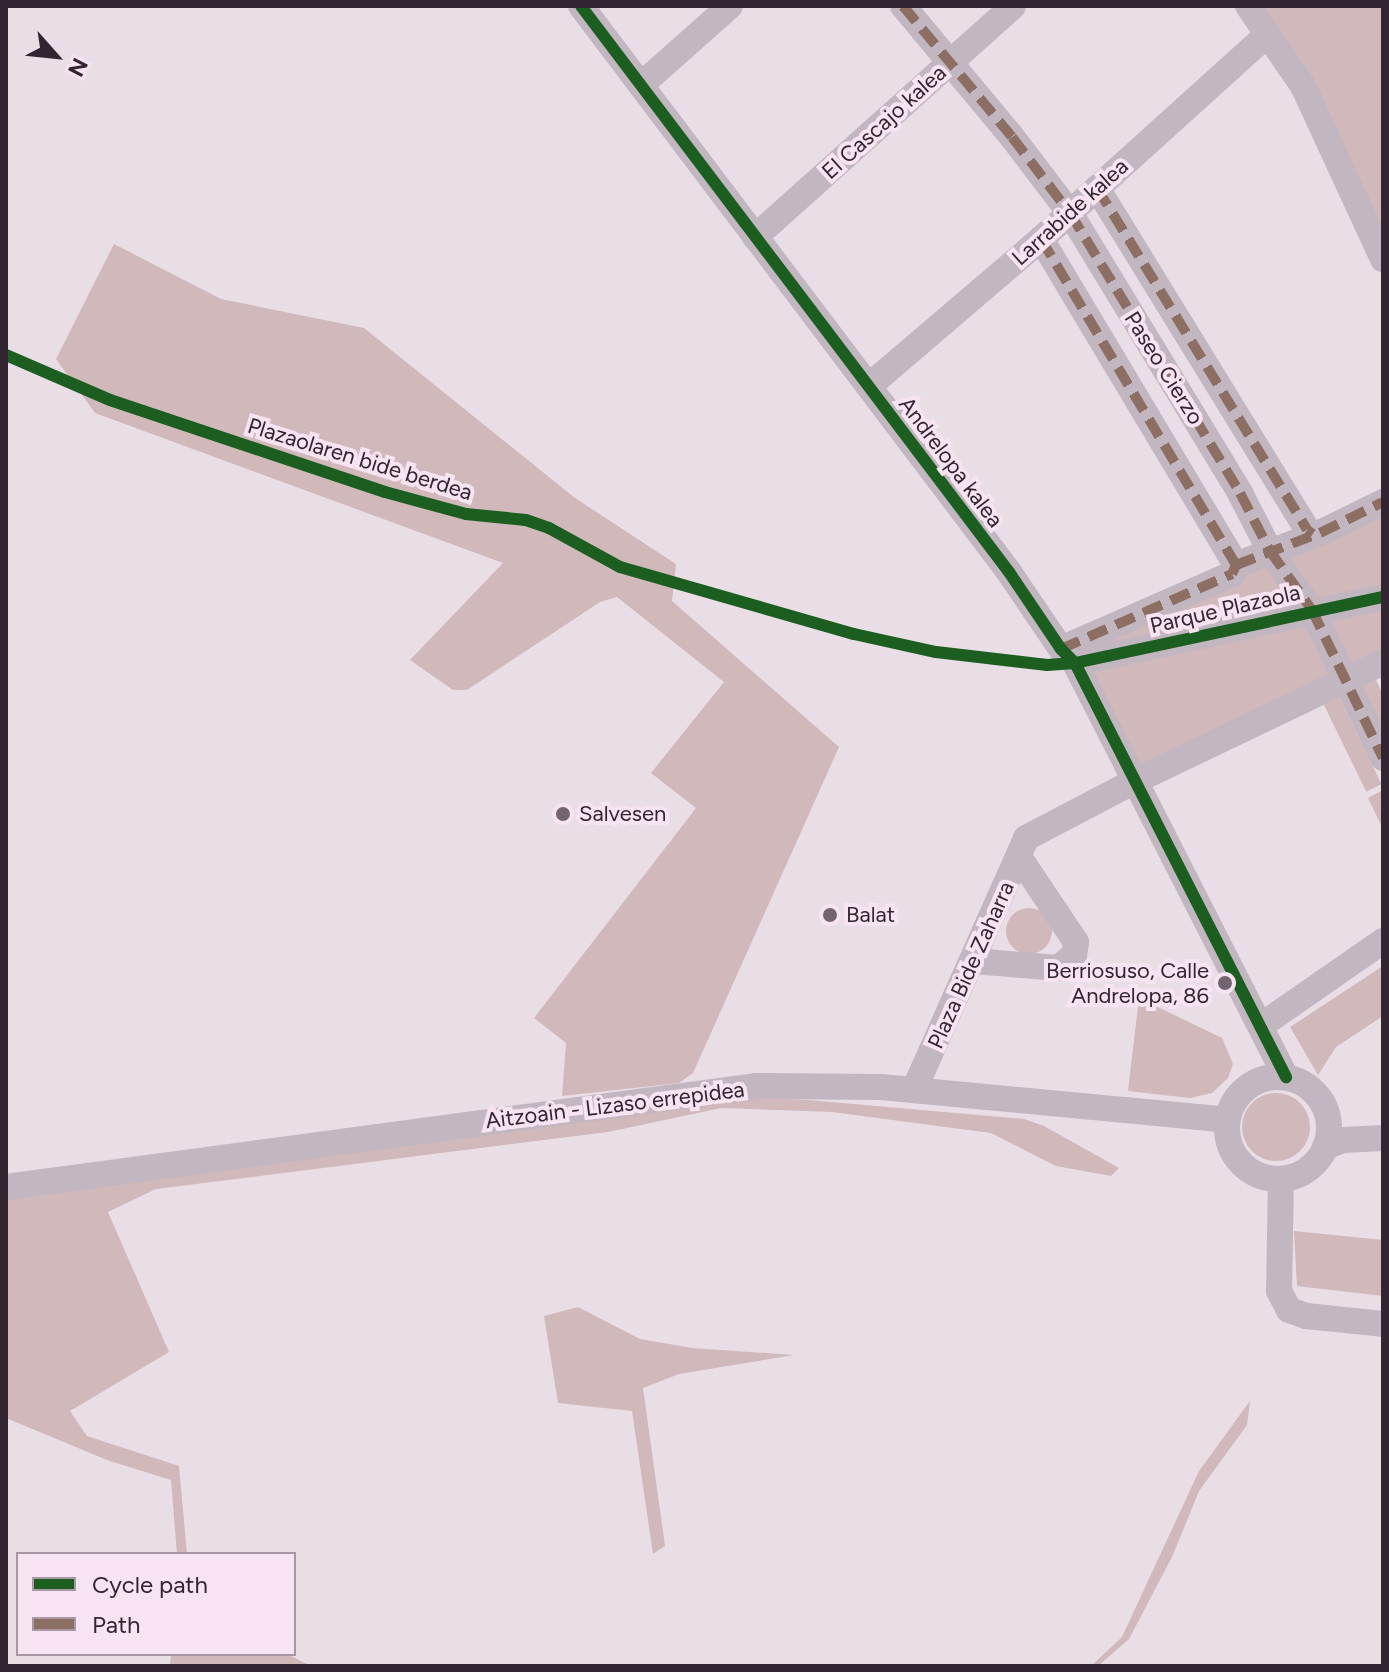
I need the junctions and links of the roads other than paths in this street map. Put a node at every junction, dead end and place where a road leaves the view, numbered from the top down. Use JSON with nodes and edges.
{"nodes":[{"id":1,"x":581,"y":6,"type":"edge"},
{"id":2,"x":730,"y":6,"type":"edge"},
{"id":3,"x":903,"y":6,"type":"edge"},
{"id":4,"x":1013,"y":6,"type":"edge"},
{"id":5,"x":1248,"y":6,"type":"edge"},
{"id":6,"x":1268,"y":34,"type":"junction"},
{"id":7,"x":951,"y":62,"type":"junction"},
{"id":8,"x":641,"y":85,"type":"junction"},
{"id":9,"x":1097,"y":188,"type":"junction"},
{"id":10,"x":1070,"y":213,"type":"junction"},
{"id":11,"x":755,"y":237,"type":"junction"},
{"id":12,"x":1041,"y":239,"type":"junction"},
{"id":13,"x":1383,"y":259,"type":"edge"},
{"id":14,"x":869,"y":386,"type":"junction"},
{"id":15,"x":1383,"y":502,"type":"edge"},
{"id":16,"x":1313,"y":534,"type":"junction"},
{"id":17,"x":1270,"y":551,"type":"junction"},
{"id":18,"x":1236,"y":565,"type":"junction"},
{"id":19,"x":1383,"y":597,"type":"edge"},
{"id":20,"x":1312,"y":610,"type":"junction"},
{"id":21,"x":1068,"y":656,"type":"junction"},
{"id":22,"x":1383,"y":662,"type":"edge"},
{"id":23,"x":1346,"y":680,"type":"junction"},
{"id":24,"x":1383,"y":758,"type":"edge"},
{"id":25,"x":1137,"y":780,"type":"junction"},
{"id":26,"x":1022,"y":848,"type":"junction"},
{"id":27,"x":1383,"y":941,"type":"edge"},
{"id":28,"x":974,"y":961,"type":"junction"},
{"id":29,"x":1262,"y":1025,"type":"junction"},
{"id":30,"x":1286,"y":1077,"type":"junction"},
{"id":31,"x":914,"y":1090,"type":"junction"},
{"id":32,"x":1327,"y":1115,"type":"junction"},
{"id":33,"x":1227,"y":1120,"type":"junction"},
{"id":34,"x":1377,"y":1138,"type":"edge"},
{"id":35,"x":1325,"y":1147,"type":"junction"},
{"id":36,"x":1281,"y":1179,"type":"junction"},
{"id":37,"x":6,"y":1187,"type":"edge"},
{"id":38,"x":1383,"y":1324,"type":"edge"}],
"edges":[{"from":1,"to":8,"type":"street","name":"Andrelopa kalea"},
{"from":2,"to":8,"type":"street"},
{"from":3,"to":7,"type":"street","name":"Paseo Cierzo"},
{"from":4,"to":7,"type":"street","name":"El Cascajo kalea"},
{"from":5,"to":6,"type":"street"},
{"from":6,"to":9,"type":"street","name":"Larrabide kalea"},
{"from":6,"to":13,"type":"street"},
{"from":7,"to":10,"type":"street","name":"Paseo Cierzo"},
{"from":7,"to":11,"type":"street","name":"El Cascajo kalea"},
{"from":8,"to":11,"type":"street","name":"Andrelopa kalea"},
{"from":9,"to":10,"type":"street","name":"Larrabide kalea"},
{"from":9,"to":16,"type":"street","name":"Paseo Cierzo"},
{"from":10,"to":12,"type":"street","name":"Larrabide kalea"},
{"from":10,"to":17,"type":"street","name":"Paseo Cierzo"},
{"from":11,"to":14,"type":"street","name":"Andrelopa kalea"},
{"from":12,"to":14,"type":"street","name":"Larrabide kalea"},
{"from":12,"to":18,"type":"street","name":"Paseo Cierzo"},
{"from":14,"to":21,"type":"street","name":"Andrelopa kalea"},
{"from":15,"to":16,"type":"street"},
{"from":16,"to":17,"type":"street"},
{"from":17,"to":18,"type":"street"},
{"from":17,"to":20,"type":"street","name":"Paseo Cierzo"},
{"from":18,"to":21,"type":"street"},
{"from":19,"to":20,"type":"street","name":"Parque Plazaola"},
{"from":20,"to":21,"type":"street","name":"Parque Plazaola"},
{"from":20,"to":23,"type":"street","name":"Paseo Cierzo"},
{"from":21,"to":25,"type":"street","name":"Andrelopa kalea"},
{"from":22,"to":23,"type":"street"},
{"from":23,"to":24,"type":"street","name":"Paseo Cierzo"},
{"from":23,"to":25,"type":"street"},
{"from":25,"to":26,"type":"street"},
{"from":25,"to":29,"type":"street","name":"Andrelopa kalea"},
{"from":26,"to":28,"type":"street","name":"Plaza Bide Zaharra"},
{"from":26,"to":28,"type":"street"},
{"from":27,"to":29,"type":"street"},
{"from":28,"to":31,"type":"street","name":"Plaza Bide Zaharra"},
{"from":29,"to":30,"type":"street","name":"Andrelopa kalea"},
{"from":30,"to":32,"type":"street"},
{"from":30,"to":33,"type":"street"},
{"from":31,"to":33,"type":"street","name":"Aitzoain - Lizaso errepidea"},
{"from":31,"to":37,"type":"street","name":"Aitzoain - Lizaso errepidea"},
{"from":32,"to":34,"type":"street"},
{"from":32,"to":35,"type":"street"},
{"from":33,"to":36,"type":"street"},
{"from":34,"to":35,"type":"street"},
{"from":35,"to":36,"type":"street"},
{"from":36,"to":38,"type":"street"}]}
